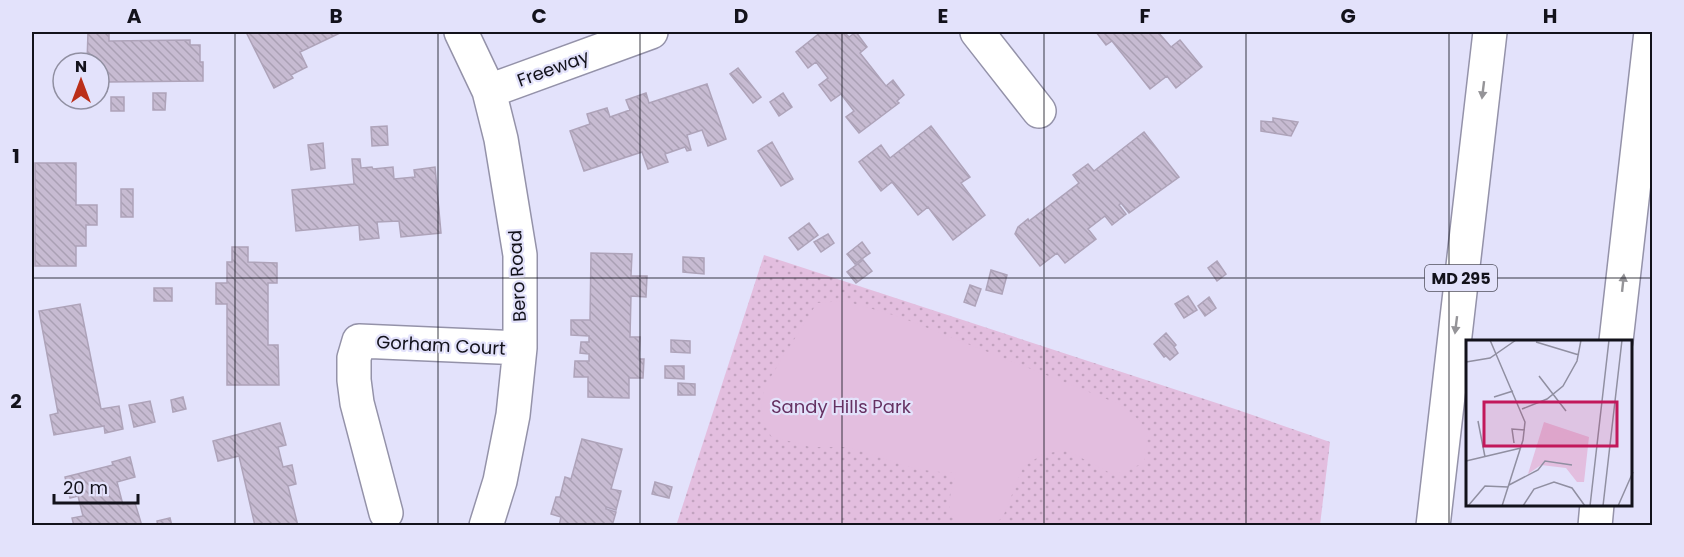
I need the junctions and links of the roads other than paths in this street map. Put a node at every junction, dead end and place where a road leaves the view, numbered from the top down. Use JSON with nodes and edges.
{"nodes":[{"id":1,"x":461,"y":32,"type":"edge"},
{"id":2,"x":651,"y":32,"type":"edge"},
{"id":3,"x":977,"y":32,"type":"edge"},
{"id":4,"x":1490,"y":32,"type":"edge"},
{"id":5,"x":1651,"y":32,"type":"edge"},
{"id":6,"x":489,"y":91,"type":"junction"},
{"id":7,"x":1039,"y":111,"type":"dead end"},
{"id":8,"x":1616,"y":340,"type":"edge"},
{"id":9,"x":520,"y":348,"type":"junction"},
{"id":10,"x":1597,"y":506,"type":"edge"},
{"id":11,"x":386,"y":513,"type":"dead end"},
{"id":12,"x":486,"y":525,"type":"edge"},
{"id":13,"x":1433,"y":525,"type":"edge"},
{"id":14,"x":1595,"y":525,"type":"edge"}],
"edges":[{"from":1,"to":6,"type":"main road","name":"Bero Road"},
{"from":2,"to":6,"type":"main road","name":"Freeway"},
{"from":3,"to":7,"type":"main road"},
{"from":4,"to":13,"type":"main road","number":"MD 295","one_way":true},
{"from":8,"to":5,"type":"main road","one_way":true},
{"from":6,"to":9,"type":"main road","name":"Bero Road"},
{"from":9,"to":11,"type":"main road","name":"Gorham Court"},
{"from":9,"to":12,"type":"main road","name":"Bero Road"},
{"from":10,"to":14,"type":"main road"}]}
